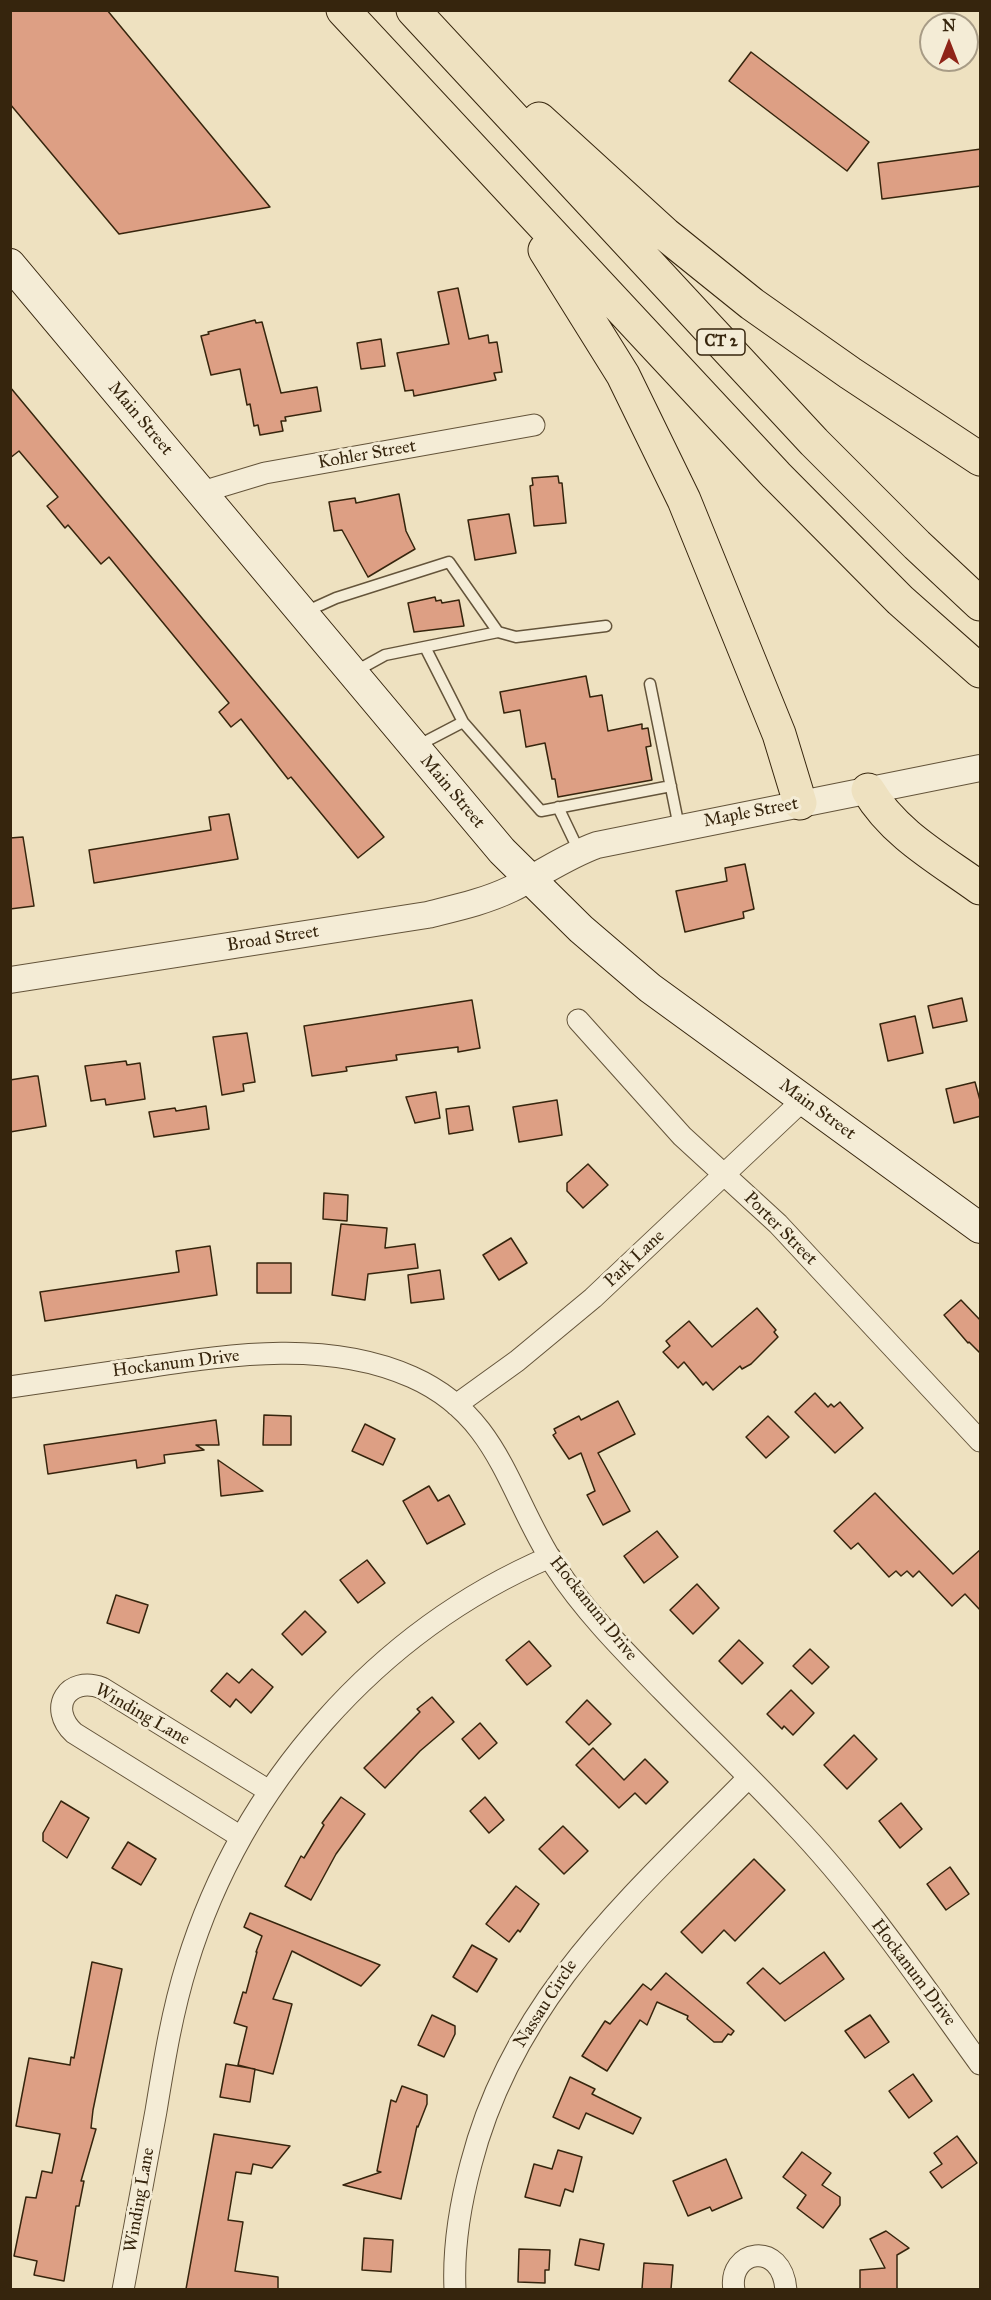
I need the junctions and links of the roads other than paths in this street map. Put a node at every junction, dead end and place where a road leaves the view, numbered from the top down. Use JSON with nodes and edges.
{"nodes":[{"id":1,"x":343,"y":10,"type":"edge"},
{"id":2,"x":413,"y":10,"type":"edge"},
{"id":3,"x":469,"y":71,"type":"junction"},
{"id":4,"x":511,"y":191,"type":"junction"},
{"id":5,"x":10,"y":264,"type":"edge"},
{"id":6,"x":534,"y":425,"type":"dead end"},
{"id":7,"x":981,"y":459,"type":"edge"},
{"id":8,"x":202,"y":492,"type":"junction"},
{"id":9,"x":981,"y":604,"type":"edge"},
{"id":10,"x":303,"y":614,"type":"junction"},
{"id":11,"x":606,"y":626,"type":"dead end"},
{"id":12,"x":498,"y":632,"type":"junction"},
{"id":13,"x":425,"y":647,"type":"junction"},
{"id":14,"x":981,"y":671,"type":"edge"},
{"id":15,"x":353,"y":672,"type":"junction"},
{"id":16,"x":650,"y":684,"type":"dead end"},
{"id":17,"x":463,"y":722,"type":"junction"},
{"id":18,"x":415,"y":747,"type":"junction"},
{"id":19,"x":981,"y":768,"type":"edge"},
{"id":20,"x":671,"y":786,"type":"junction"},
{"id":21,"x":868,"y":790,"type":"junction"},
{"id":22,"x":800,"y":803,"type":"junction"},
{"id":23,"x":558,"y":807,"type":"junction"},
{"id":24,"x":680,"y":827,"type":"junction"},
{"id":25,"x":579,"y":851,"type":"junction"},
{"id":26,"x":530,"y":880,"type":"junction"},
{"id":27,"x":981,"y":888,"type":"edge"},
{"id":28,"x":10,"y":980,"type":"edge"},
{"id":29,"x":578,"y":1020,"type":"dead end"},
{"id":30,"x":803,"y":1100,"type":"junction"},
{"id":31,"x":724,"y":1175,"type":"junction"},
{"id":32,"x":981,"y":1228,"type":"edge"},
{"id":33,"x":10,"y":1387,"type":"edge"},
{"id":34,"x":456,"y":1404,"type":"junction"},
{"id":35,"x":981,"y":1441,"type":"edge"},
{"id":36,"x":550,"y":1557,"type":"junction"},
{"id":37,"x":748,"y":1778,"type":"junction"},
{"id":38,"x":269,"y":1791,"type":"junction"},
{"id":39,"x":241,"y":1838,"type":"junction"},
{"id":40,"x":981,"y":2064,"type":"edge"},
{"id":41,"x":123,"y":2289,"type":"edge"},
{"id":42,"x":455,"y":2289,"type":"edge"},
{"id":43,"x":734,"y":2289,"type":"edge"},
{"id":44,"x":786,"y":2289,"type":"edge"}],
"edges":[{"from":1,"to":4,"type":"highway","number":"CT 2"},
{"from":2,"to":3,"type":"highway","number":"CT 2"},
{"from":3,"to":7,"type":"highway"},
{"from":3,"to":9,"type":"highway","number":"CT 2"},
{"from":4,"to":14,"type":"highway","number":"CT 2"},
{"from":4,"to":22,"type":"highway"},
{"from":5,"to":8,"type":"main road","name":"Main Street"},
{"from":6,"to":8,"type":"street","name":"Kohler Street"},
{"from":8,"to":10,"type":"main road","name":"Main Street"},
{"from":10,"to":12,"type":"lane"},
{"from":10,"to":15,"type":"main road","name":"Main Street"},
{"from":11,"to":12,"type":"lane"},
{"from":12,"to":13,"type":"lane"},
{"from":13,"to":15,"type":"lane"},
{"from":13,"to":17,"type":"lane"},
{"from":15,"to":18,"type":"main road","name":"Main Street"},
{"from":16,"to":20,"type":"lane"},
{"from":17,"to":18,"type":"lane"},
{"from":17,"to":23,"type":"lane"},
{"from":18,"to":26,"type":"main road","name":"Main Street"},
{"from":19,"to":21,"type":"street","name":"Maple Street"},
{"from":20,"to":23,"type":"lane"},
{"from":20,"to":24,"type":"lane"},
{"from":21,"to":22,"type":"street","name":"Maple Street"},
{"from":21,"to":27,"type":"highway"},
{"from":22,"to":24,"type":"street","name":"Maple Street"},
{"from":23,"to":25,"type":"lane"},
{"from":24,"to":25,"type":"street","name":"Maple Street"},
{"from":25,"to":26,"type":"street","name":"Maple Street"},
{"from":26,"to":28,"type":"street","name":"Broad Street"},
{"from":26,"to":30,"type":"main road","name":"Main Street"},
{"from":29,"to":31,"type":"street","name":"Porter Street"},
{"from":30,"to":31,"type":"street","name":"Park Lane"},
{"from":30,"to":32,"type":"main road","name":"Main Street"},
{"from":31,"to":34,"type":"street","name":"Park Lane"},
{"from":31,"to":35,"type":"street","name":"Porter Street"},
{"from":33,"to":34,"type":"street","name":"Hockanum Drive"},
{"from":34,"to":36,"type":"street","name":"Hockanum Drive"},
{"from":36,"to":37,"type":"street","name":"Hockanum Drive"},
{"from":36,"to":38,"type":"street","name":"Winding Lane"},
{"from":37,"to":40,"type":"street","name":"Hockanum Drive"},
{"from":37,"to":42,"type":"street","name":"Nassau Circle"},
{"from":38,"to":39,"type":"street","name":"Winding Lane"},
{"from":38,"to":39,"type":"street","name":"Winding Lane"},
{"from":39,"to":41,"type":"street","name":"Winding Lane"},
{"from":43,"to":44,"type":"street"}]}
